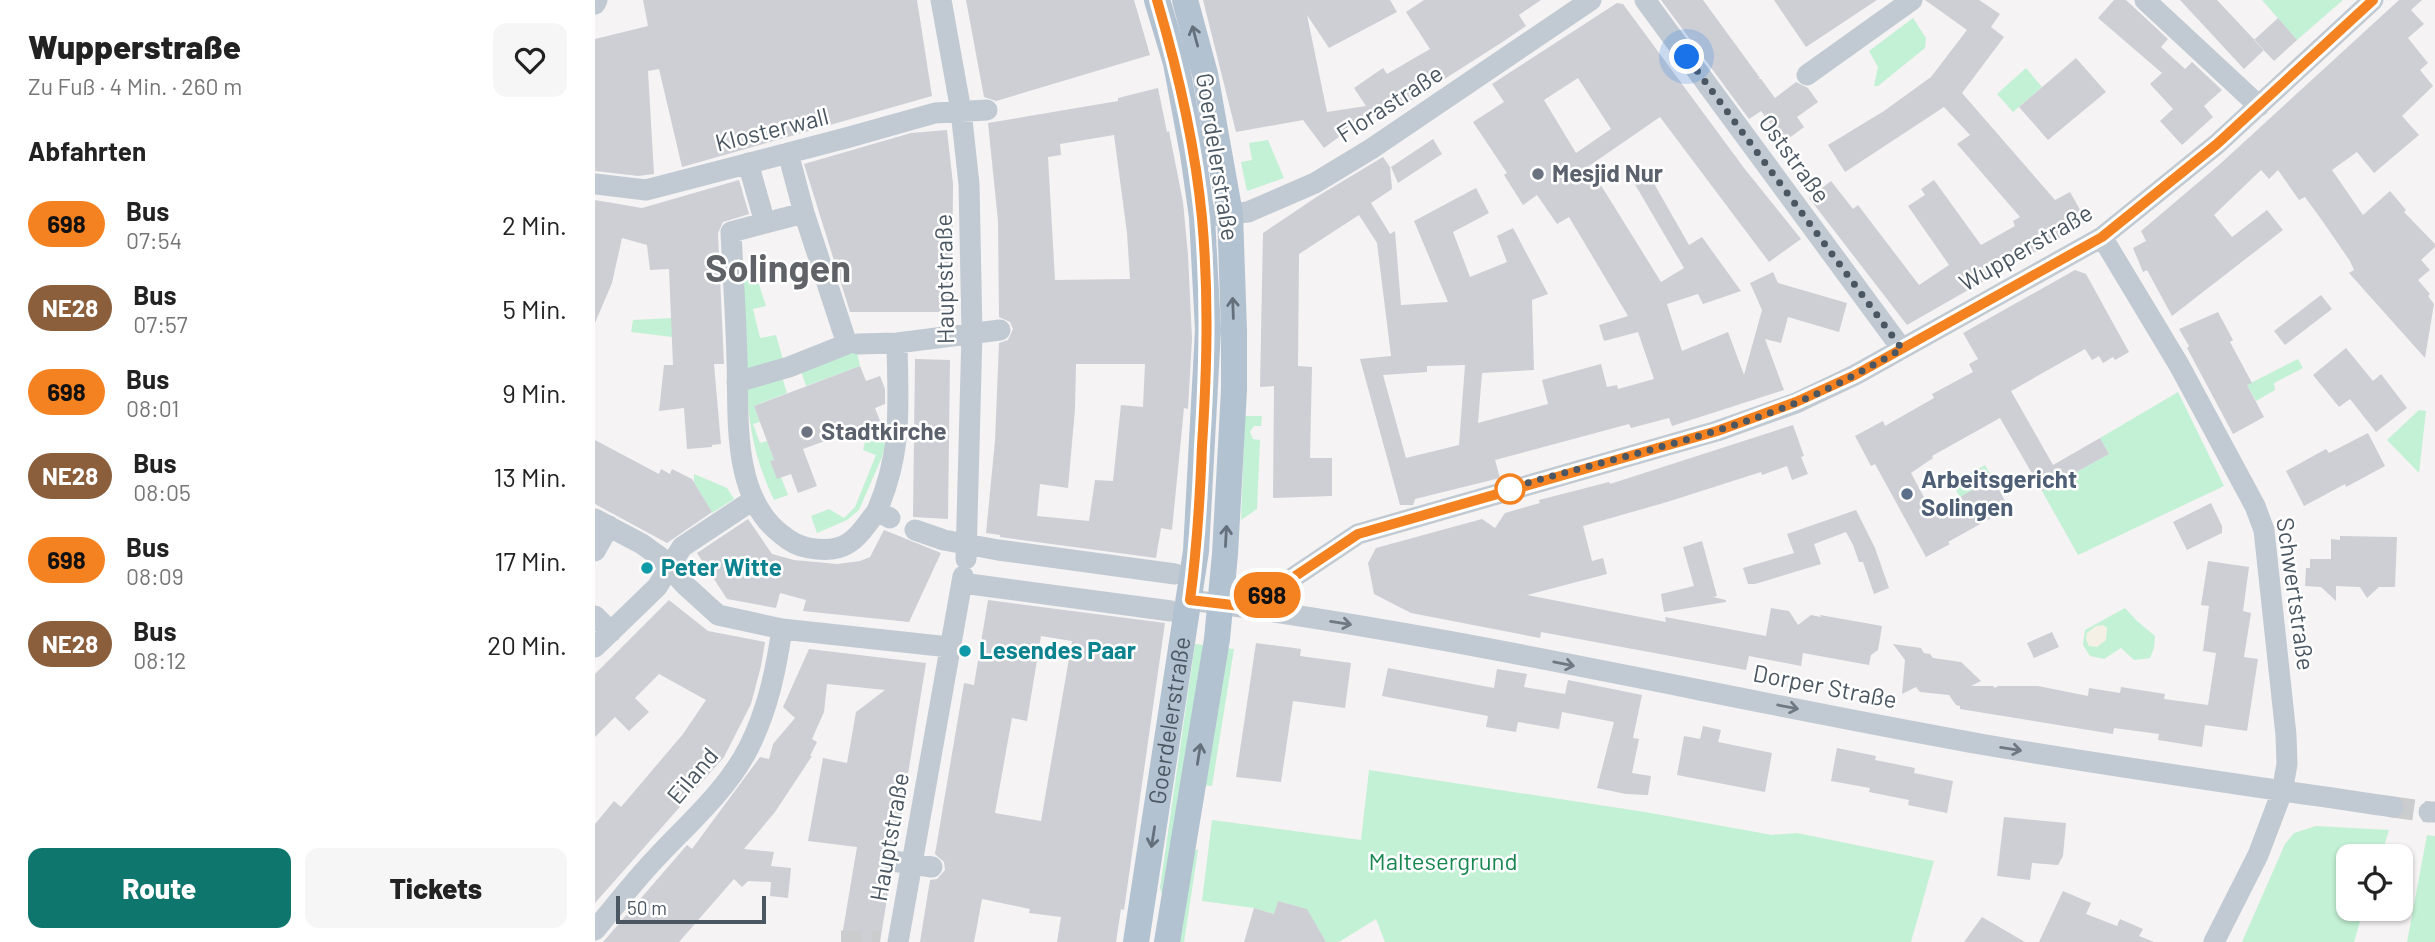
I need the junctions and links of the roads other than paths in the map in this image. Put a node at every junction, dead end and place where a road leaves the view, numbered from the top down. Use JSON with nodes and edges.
{"nodes":[{"id":1,"x":941,"y":0,"type":"edge"},
{"id":2,"x":1157,"y":0,"type":"edge"},
{"id":3,"x":1185,"y":0,"type":"edge"},
{"id":4,"x":1591,"y":0,"type":"edge"},
{"id":5,"x":1645,"y":0,"type":"edge"},
{"id":6,"x":1912,"y":0,"type":"edge"},
{"id":7,"x":2145,"y":0,"type":"edge"},
{"id":8,"x":2372,"y":0,"type":"edge"},
{"id":9,"x":1807,"y":75,"type":"dead end"},
{"id":10,"x":2259,"y":106,"type":"junction"},
{"id":11,"x":987,"y":110,"type":"dead end"},
{"id":12,"x":961,"y":111,"type":"junction"},
{"id":13,"x":788,"y":153,"type":"junction"},
{"id":14,"x":748,"y":163,"type":"junction"},
{"id":15,"x":595,"y":184,"type":"edge"},
{"id":16,"x":804,"y":214,"type":"junction"},
{"id":17,"x":1230,"y":214,"type":"junction"},
{"id":18,"x":1202,"y":217,"type":"junction"},
{"id":19,"x":765,"y":223,"type":"junction"},
{"id":20,"x":2102,"y":237,"type":"junction"},
{"id":21,"x":1000,"y":330,"type":"dead end"},
{"id":22,"x":972,"y":333,"type":"junction"},
{"id":23,"x":897,"y":343,"type":"junction"},
{"id":24,"x":858,"y":344,"type":"dead end"},
{"id":25,"x":1902,"y":349,"type":"junction"},
{"id":26,"x":737,"y":382,"type":"junction"},
{"id":27,"x":753,"y":500,"type":"junction"},
{"id":28,"x":602,"y":523,"type":"edge"},
{"id":29,"x":915,"y":530,"type":"dead end"},
{"id":30,"x":595,"y":551,"type":"edge"},
{"id":31,"x":671,"y":566,"type":"junction"},
{"id":32,"x":964,"y":566,"type":"junction"},
{"id":33,"x":1175,"y":574,"type":"dead end"},
{"id":34,"x":1221,"y":604,"type":"junction"},
{"id":35,"x":1181,"y":605,"type":"junction"},
{"id":36,"x":1249,"y":607,"type":"junction"},
{"id":37,"x":595,"y":616,"type":"edge"},
{"id":38,"x":782,"y":629,"type":"junction"},
{"id":39,"x":611,"y":632,"type":"junction"},
{"id":40,"x":949,"y":647,"type":"junction"},
{"id":41,"x":595,"y":648,"type":"edge"},
{"id":42,"x":2282,"y":792,"type":"junction"},
{"id":43,"x":2393,"y":807,"type":"tunnel mouth"},
{"id":44,"x":595,"y":930,"type":"edge"},
{"id":45,"x":892,"y":941,"type":"edge"},
{"id":46,"x":1136,"y":942,"type":"edge"},
{"id":47,"x":1167,"y":942,"type":"edge"},
{"id":48,"x":2214,"y":942,"type":"edge"}],
"edges":[{"from":1,"to":12,"type":"street","name":"Hauptstraße"},
{"from":2,"to":18,"type":"main road","name":"Goerdelerstraße"},
{"from":17,"to":3,"type":"main road","name":"Goerdelerstraße","one_way":true},
{"from":4,"to":17,"type":"street","name":"Florastraße"},
{"from":5,"to":25,"type":"street","name":"Oststraße"},
{"from":6,"to":9,"type":"street"},
{"from":7,"to":10,"type":"street"},
{"from":8,"to":10,"type":"street","name":"Wupperstraße"},
{"from":10,"to":20,"type":"street","name":"Wupperstraße"},
{"from":11,"to":12,"type":"street","name":"Klosterwall"},
{"from":12,"to":13,"type":"street","name":"Klosterwall"},
{"from":12,"to":22,"type":"street","name":"Hauptstraße"},
{"from":13,"to":14,"type":"street","name":"Klosterwall"},
{"from":13,"to":16,"type":"street"},
{"from":14,"to":15,"type":"street","name":"Klosterwall"},
{"from":14,"to":19,"type":"street"},
{"from":16,"to":19,"type":"street"},
{"from":16,"to":26,"type":"street"},
{"from":17,"to":18,"type":"street","name":"Florastraße"},
{"from":34,"to":17,"type":"main road","name":"Goerdelerstraße","one_way":true},
{"from":18,"to":35,"type":"main road","name":"Goerdelerstraße"},
{"from":19,"to":26,"type":"street"},
{"from":20,"to":25,"type":"street","name":"Wupperstraße"},
{"from":20,"to":42,"type":"street","name":"Schwertstraße"},
{"from":21,"to":22,"type":"street"},
{"from":22,"to":23,"type":"street"},
{"from":22,"to":32,"type":"street","name":"Hauptstraße"},
{"from":23,"to":24,"type":"street"},
{"from":23,"to":27,"type":"street"},
{"from":25,"to":36,"type":"street","name":"Wupperstraße"},
{"from":26,"to":27,"type":"street"},
{"from":27,"to":31,"type":"street"},
{"from":28,"to":30,"type":"street"},
{"from":28,"to":31,"type":"street"},
{"from":29,"to":32,"type":"street"},
{"from":31,"to":38,"type":"street"},
{"from":31,"to":39,"type":"street"},
{"from":32,"to":33,"type":"street"},
{"from":32,"to":35,"type":"street"},
{"from":32,"to":40,"type":"street","name":"Hauptstraße"},
{"from":34,"to":35,"type":"street"},
{"from":34,"to":36,"type":"street"},
{"from":47,"to":34,"type":"main road","name":"Goerdelerstraße","one_way":true},
{"from":35,"to":46,"type":"main road","name":"Goerdelerstraße","one_way":true},
{"from":36,"to":42,"type":"street","name":"Dorper Straße","one_way":true},
{"from":37,"to":39,"type":"street"},
{"from":38,"to":40,"type":"street"},
{"from":38,"to":44,"type":"street","name":"Eiland"},
{"from":39,"to":41,"type":"street"},
{"from":40,"to":45,"type":"street","name":"Hauptstraße"},
{"from":42,"to":43,"type":"street","name":"Dorper Straße"},
{"from":42,"to":48,"type":"street","name":"Schwertstraße"}]}
